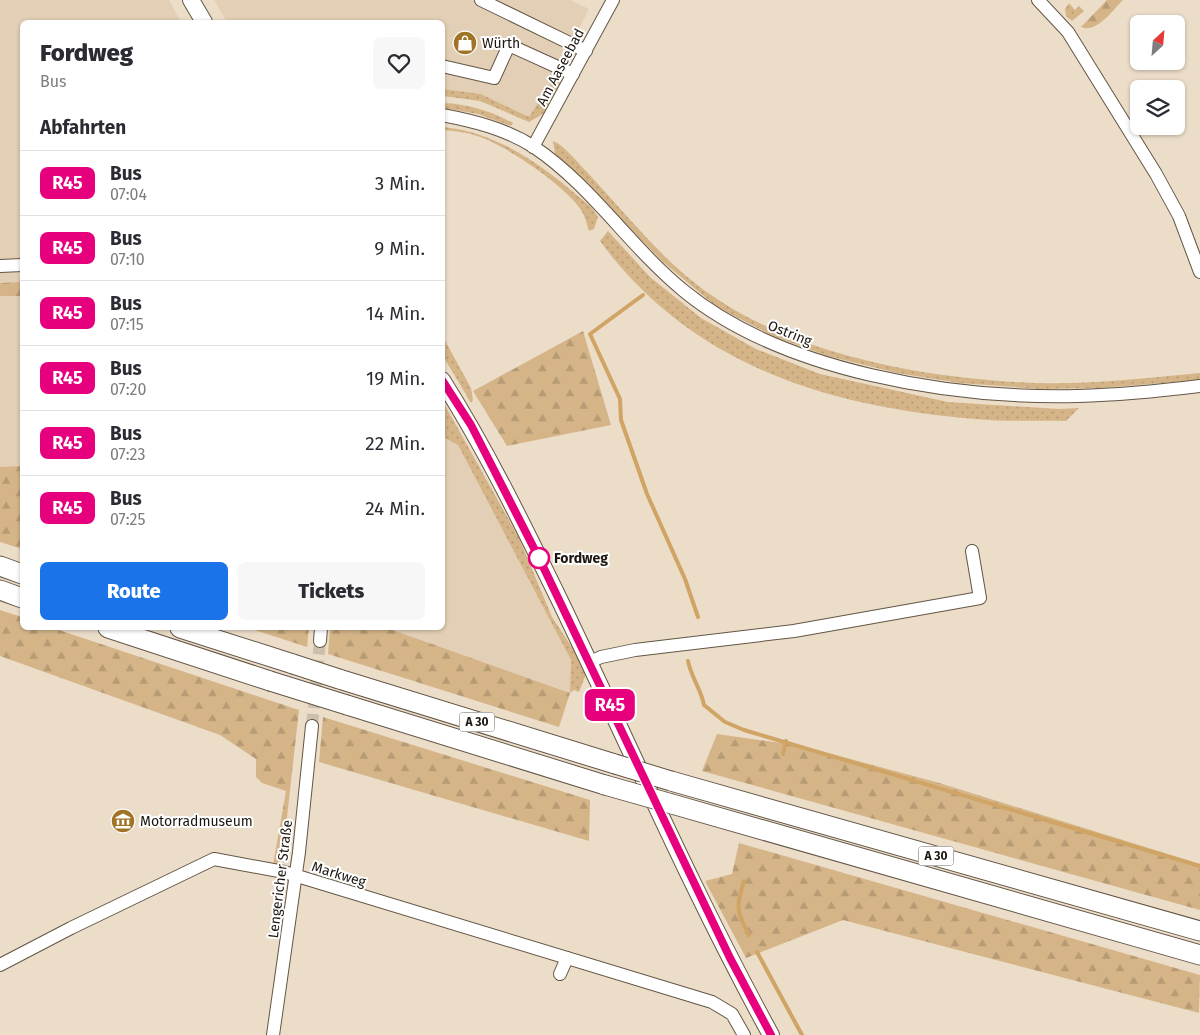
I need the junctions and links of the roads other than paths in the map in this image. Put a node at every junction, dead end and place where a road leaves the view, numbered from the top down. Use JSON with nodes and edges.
{"nodes":[{"id":1,"x":192,"y":0,"type":"edge"},
{"id":2,"x":481,"y":0,"type":"edge"},
{"id":3,"x":613,"y":0,"type":"edge"},
{"id":4,"x":1038,"y":0,"type":"edge"},
{"id":5,"x":203,"y":20,"type":"edge"},
{"id":6,"x":586,"y":51,"type":"junction"},
{"id":7,"x":445,"y":67,"type":"edge"},
{"id":8,"x":573,"y":74,"type":"junction"},
{"id":9,"x":445,"y":116,"type":"edge"},
{"id":10,"x":533,"y":147,"type":"junction"},
{"id":11,"x":20,"y":265,"type":"edge"},
{"id":12,"x":0,"y":266,"type":"edge"},
{"id":13,"x":1200,"y":272,"type":"edge"},
{"id":14,"x":445,"y":385,"type":"edge"},
{"id":15,"x":1200,"y":386,"type":"edge"},
{"id":16,"x":972,"y":551,"type":"dead end"},
{"id":17,"x":0,"y":566,"type":"edge"},
{"id":18,"x":20,"y":573,"type":"edge"},
{"id":19,"x":0,"y":590,"type":"edge"},
{"id":20,"x":20,"y":597,"type":"edge"},
{"id":21,"x":114,"y":630,"type":"edge"},
{"id":22,"x":186,"y":630,"type":"edge"},
{"id":23,"x":322,"y":630,"type":"edge"},
{"id":24,"x":320,"y":642,"type":"tunnel mouth"},
{"id":25,"x":590,"y":662,"type":"junction"},
{"id":26,"x":312,"y":726,"type":"tunnel mouth"},
{"id":27,"x":296,"y":876,"type":"junction"},
{"id":28,"x":1200,"y":931,"type":"edge"},
{"id":29,"x":1200,"y":955,"type":"edge"},
{"id":30,"x":567,"y":958,"type":"junction"},
{"id":31,"x":0,"y":965,"type":"edge"},
{"id":32,"x":560,"y":974,"type":"dead end"},
{"id":33,"x":273,"y":1035,"type":"edge"},
{"id":34,"x":744,"y":1035,"type":"edge"},
{"id":35,"x":771,"y":1035,"type":"edge"}],
"edges":[{"from":1,"to":5,"type":"main road"},
{"from":2,"to":6,"type":"street"},
{"from":3,"to":6,"type":"street","name":"Am Aaseebad"},
{"from":4,"to":13,"type":"street"},
{"from":6,"to":8,"type":"street","name":"Am Aaseebad"},
{"from":7,"to":8,"type":"street"},
{"from":8,"to":10,"type":"street","name":"Am Aaseebad"},
{"from":9,"to":10,"type":"street","name":"Ostring"},
{"from":10,"to":15,"type":"street","name":"Ostring"},
{"from":11,"to":12,"type":"street"},
{"from":14,"to":25,"type":"main road"},
{"from":16,"to":25,"type":"street"},
{"from":17,"to":18,"type":"highway"},
{"from":19,"to":20,"type":"highway"},
{"from":21,"to":29,"type":"highway","number":"A 30","bridge":true},
{"from":22,"to":28,"type":"highway","number":"A 30","bridge":true},
{"from":23,"to":24,"type":"street"},
{"from":25,"to":35,"type":"main road"},
{"from":26,"to":27,"type":"street","name":"Lengericher Straße"},
{"from":27,"to":30,"type":"street","name":"Markweg"},
{"from":27,"to":31,"type":"street","name":"Markweg"},
{"from":27,"to":33,"type":"street","name":"Lengericher Straße"},
{"from":30,"to":32,"type":"street"},
{"from":30,"to":34,"type":"street","name":"Markweg"}]}
